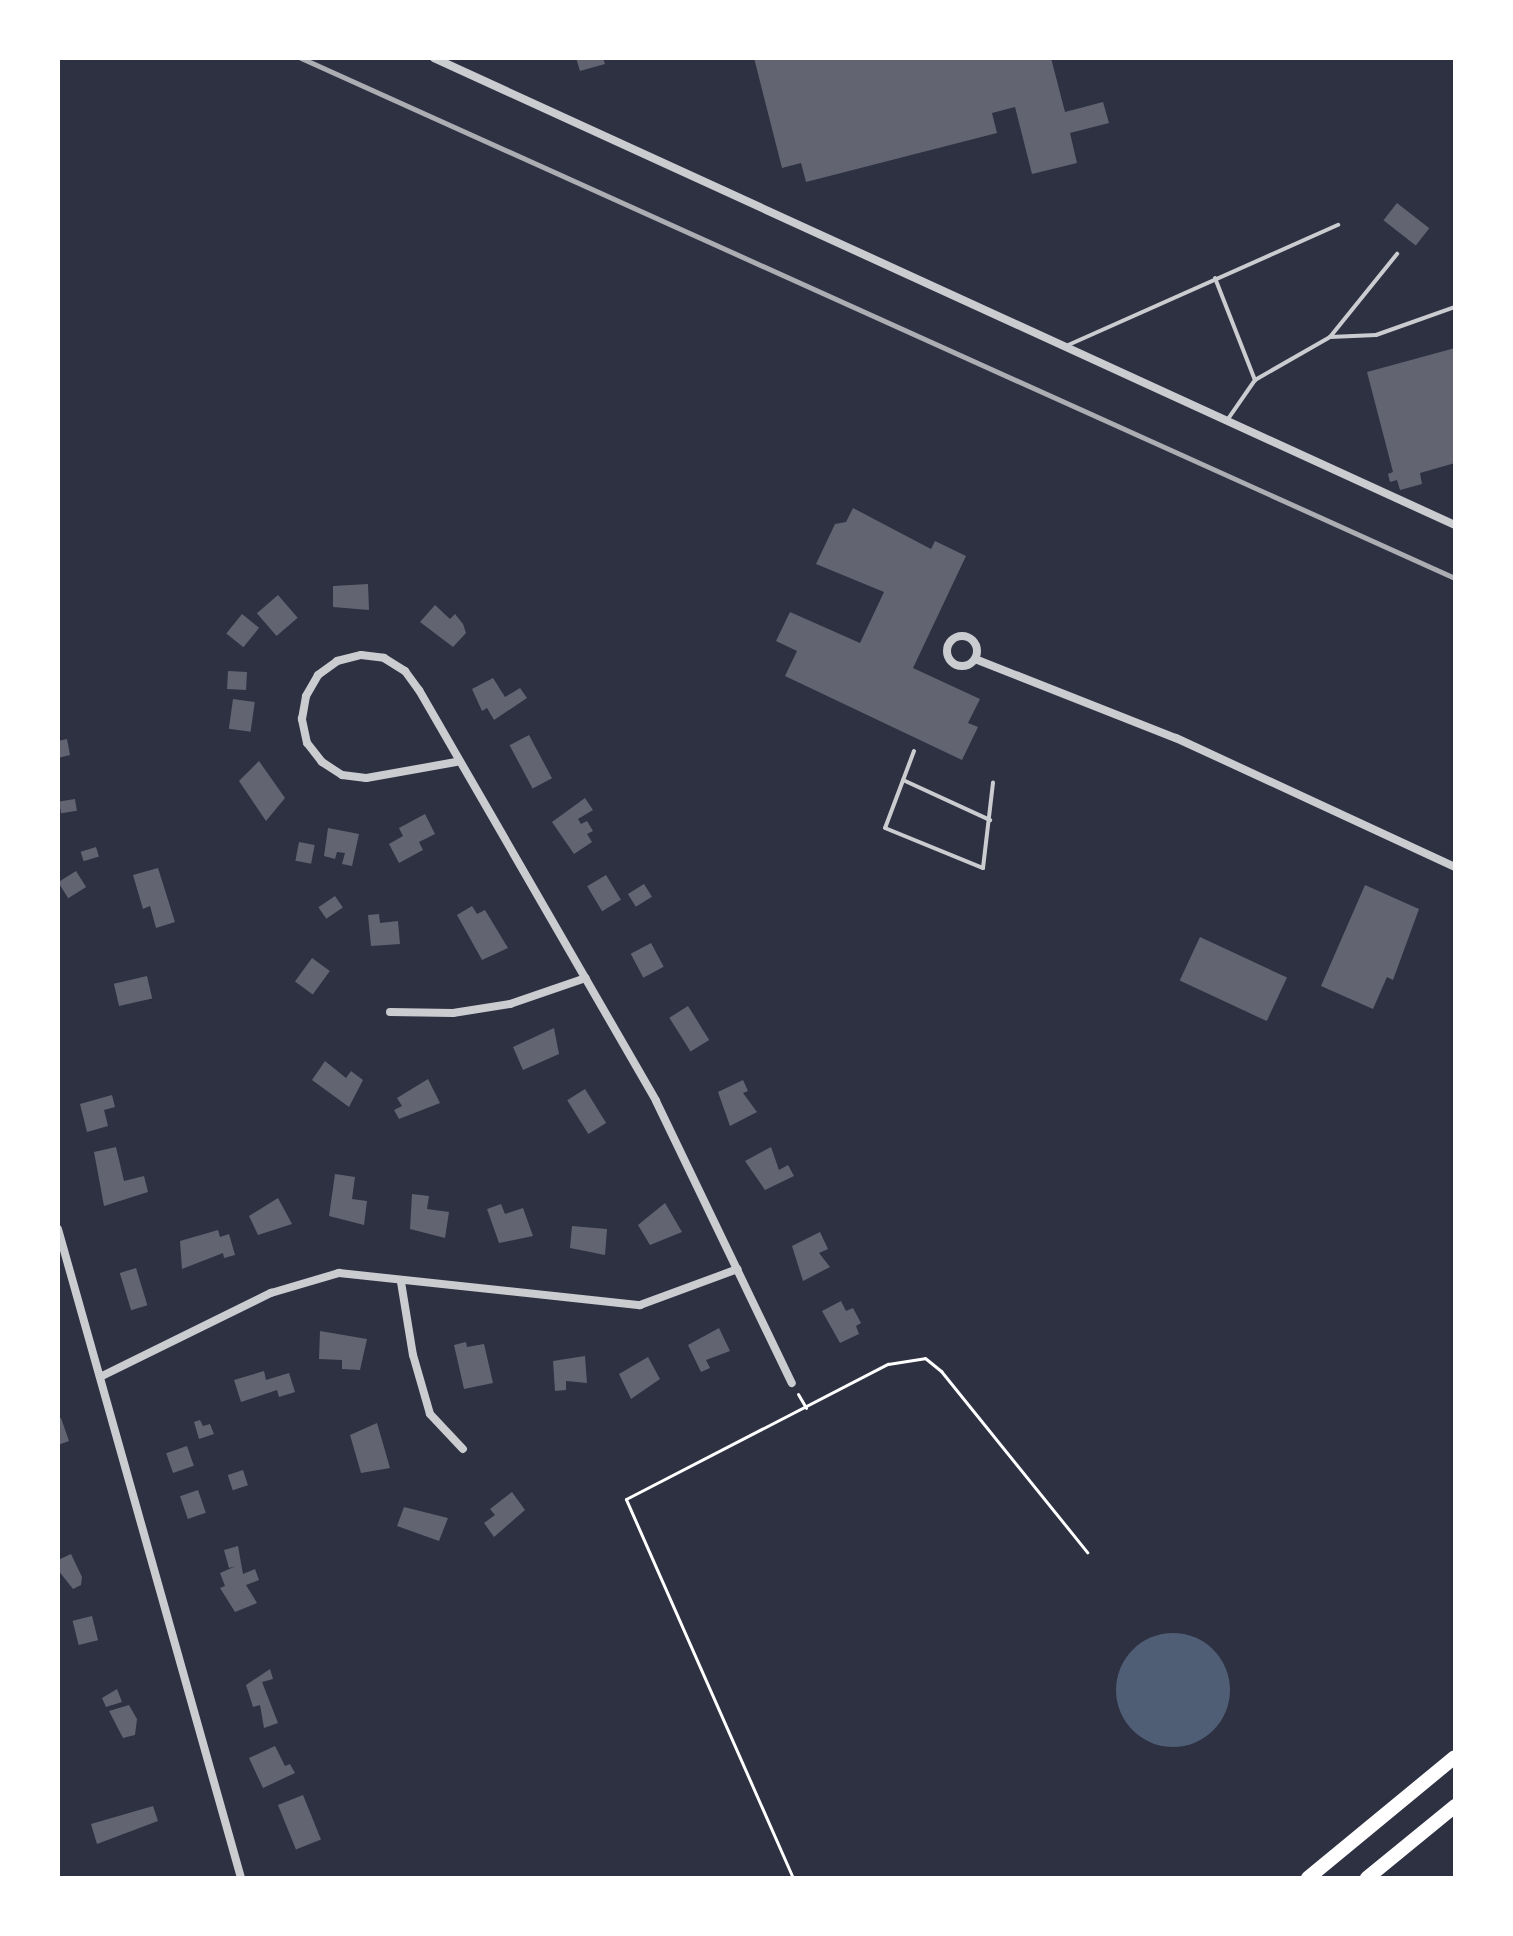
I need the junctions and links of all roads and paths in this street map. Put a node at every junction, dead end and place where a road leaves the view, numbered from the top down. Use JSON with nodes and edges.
{"nodes":[{"id":1,"x":434,"y":58,"type":"edge"},
{"id":2,"x":1455,"y":206,"type":"edge"},
{"id":3,"x":1455,"y":219,"type":"edge"},
{"id":4,"x":1338,"y":225,"type":"dead end"},
{"id":5,"x":1397,"y":254,"type":"dead end"},
{"id":6,"x":1215,"y":278,"type":"junction"},
{"id":7,"x":1455,"y":307,"type":"edge"},
{"id":8,"x":1330,"y":337,"type":"junction"},
{"id":9,"x":1064,"y":347,"type":"junction"},
{"id":10,"x":1255,"y":380,"type":"junction"},
{"id":11,"x":1227,"y":421,"type":"junction"},
{"id":12,"x":1455,"y":525,"type":"edge"},
{"id":13,"x":975,"y":659,"type":"dead end"},
{"id":14,"x":914,"y":751,"type":"dead end"},
{"id":15,"x":456,"y":762,"type":"junction"},
{"id":16,"x":903,"y":780,"type":"junction"},
{"id":17,"x":993,"y":783,"type":"dead end"},
{"id":18,"x":990,"y":820,"type":"junction"},
{"id":19,"x":1455,"y":867,"type":"edge"},
{"id":20,"x":586,"y":978,"type":"junction"},
{"id":21,"x":390,"y":1012,"type":"dead end"},
{"id":22,"x":58,"y":1229,"type":"edge"},
{"id":23,"x":738,"y":1269,"type":"junction"},
{"id":24,"x":401,"y":1282,"type":"junction"},
{"id":25,"x":100,"y":1377,"type":"junction"},
{"id":26,"x":792,"y":1383,"type":"joint"},
{"id":27,"x":806,"y":1409,"type":"junction"},
{"id":28,"x":463,"y":1449,"type":"dead end"},
{"id":29,"x":1087,"y":1552,"type":"dead end"},
{"id":30,"x":1455,"y":1757,"type":"edge"},
{"id":31,"x":1455,"y":1806,"type":"edge"},
{"id":32,"x":241,"y":1878,"type":"edge"},
{"id":33,"x":793,"y":1878,"type":"edge"},
{"id":34,"x":1308,"y":1878,"type":"edge"},
{"id":35,"x":1367,"y":1878,"type":"edge"}],
"edges":[{"from":1,"to":9,"type":"street"},
{"from":2,"to":3,"type":"lane"},
{"from":4,"to":6,"type":"lane"},
{"from":5,"to":8,"type":"lane"},
{"from":6,"to":9,"type":"lane"},
{"from":6,"to":10,"type":"lane"},
{"from":7,"to":8,"type":"lane"},
{"from":8,"to":10,"type":"lane"},
{"from":9,"to":11,"type":"street"},
{"from":10,"to":11,"type":"lane"},
{"from":11,"to":12,"type":"street"},
{"from":13,"to":19,"type":"street"},
{"from":14,"to":16,"type":"lane"},
{"from":15,"to":15,"type":"street"},
{"from":15,"to":20,"type":"street"},
{"from":16,"to":18,"type":"lane"},
{"from":16,"to":18,"type":"lane"},
{"from":17,"to":18,"type":"lane"},
{"from":20,"to":21,"type":"street"},
{"from":20,"to":23,"type":"street"},
{"from":22,"to":25,"type":"street"},
{"from":23,"to":24,"type":"street"},
{"from":23,"to":26,"type":"street"},
{"from":24,"to":25,"type":"street"},
{"from":24,"to":28,"type":"street"},
{"from":25,"to":32,"type":"street"},
{"from":26,"to":27,"type":"path"},
{"from":27,"to":29,"type":"path"},
{"from":27,"to":33,"type":"path"},
{"from":30,"to":34,"type":"main road"},
{"from":31,"to":35,"type":"main road"}]}
